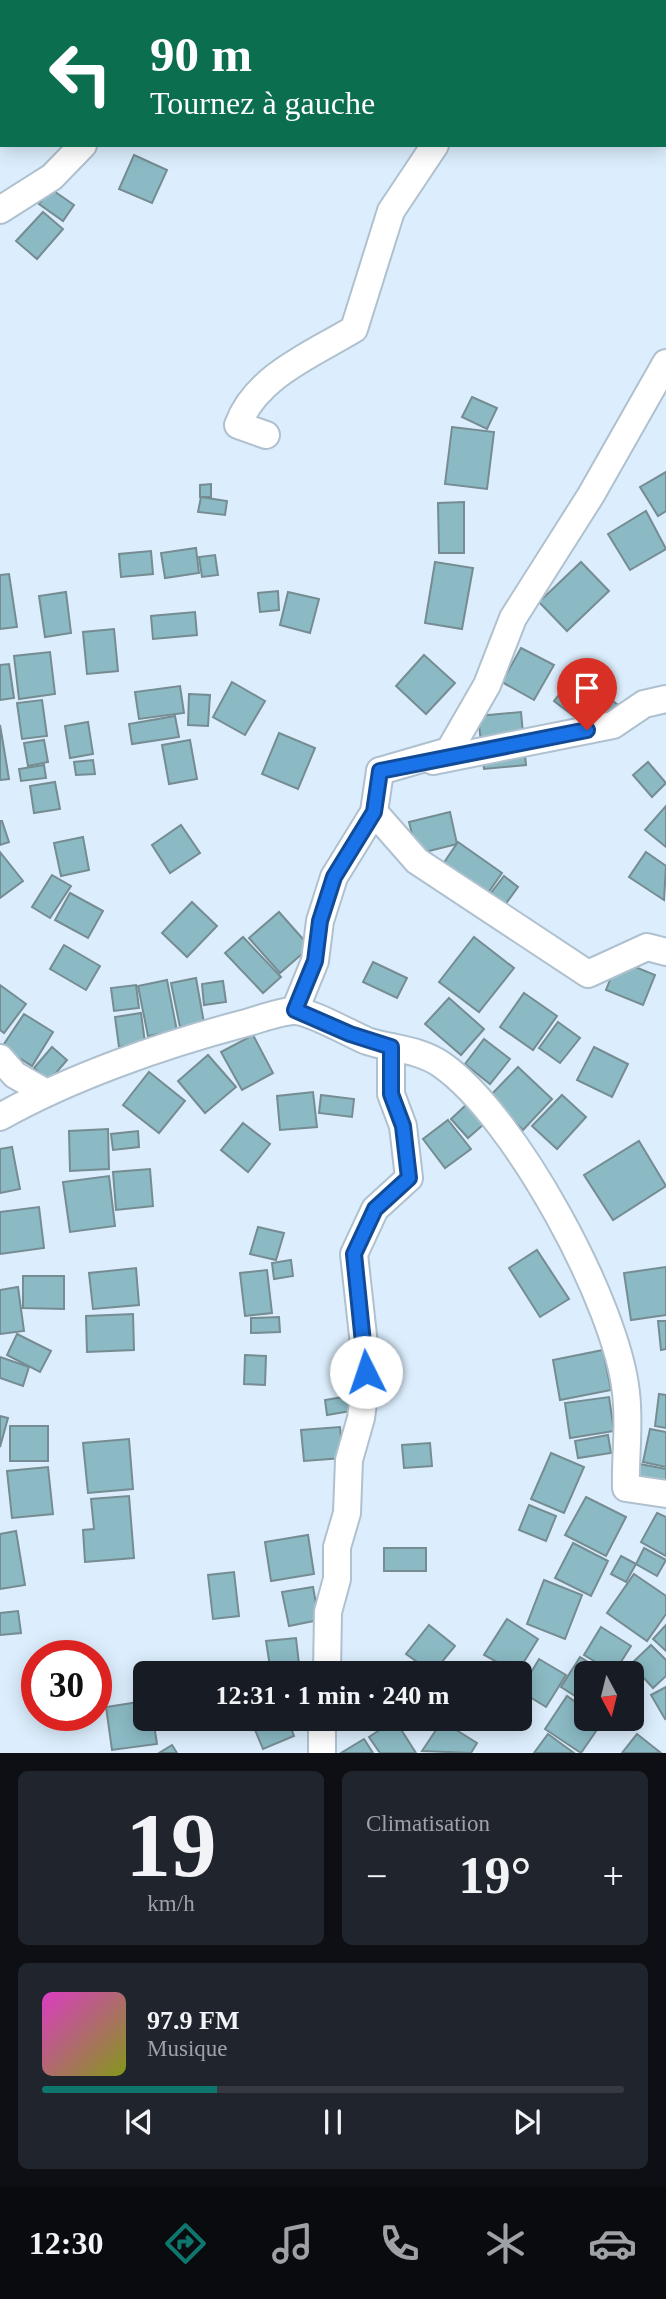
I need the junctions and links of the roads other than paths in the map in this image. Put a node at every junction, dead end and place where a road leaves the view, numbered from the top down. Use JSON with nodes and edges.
{"nodes":[{"id":1,"x":81,"y":147,"type":"edge"},
{"id":2,"x":434,"y":147,"type":"edge"},
{"id":3,"x":0,"y":210,"type":"edge"},
{"id":4,"x":666,"y":363,"type":"edge"},
{"id":5,"x":266,"y":435,"type":"dead end"},
{"id":6,"x":666,"y":699,"type":"edge"},
{"id":7,"x":380,"y":771,"type":"junction"},
{"id":8,"x":374,"y":812,"type":"junction"},
{"id":9,"x":666,"y":952,"type":"edge"},
{"id":10,"x":295,"y":1010,"type":"junction"},
{"id":11,"x":391,"y":1047,"type":"junction"},
{"id":12,"x":0,"y":1058,"type":"edge"},
{"id":13,"x":45,"y":1092,"type":"junction"},
{"id":14,"x":0,"y":1117,"type":"edge"},
{"id":15,"x":666,"y":1494,"type":"edge"},
{"id":16,"x":327,"y":1661,"type":"edge"},
{"id":17,"x":322,"y":1731,"type":"edge"},
{"id":18,"x":322,"y":1753,"type":"edge"}],
"edges":[{"from":1,"to":3,"type":"street"},
{"from":2,"to":5,"type":"street"},
{"from":4,"to":7,"type":"street"},
{"from":6,"to":7,"type":"street"},
{"from":7,"to":8,"type":"street"},
{"from":8,"to":9,"type":"street"},
{"from":8,"to":10,"type":"street"},
{"from":10,"to":11,"type":"street"},
{"from":10,"to":13,"type":"street"},
{"from":11,"to":15,"type":"street"},
{"from":11,"to":16,"type":"street"},
{"from":12,"to":13,"type":"street"},
{"from":13,"to":14,"type":"street"},
{"from":17,"to":18,"type":"street"}]}
